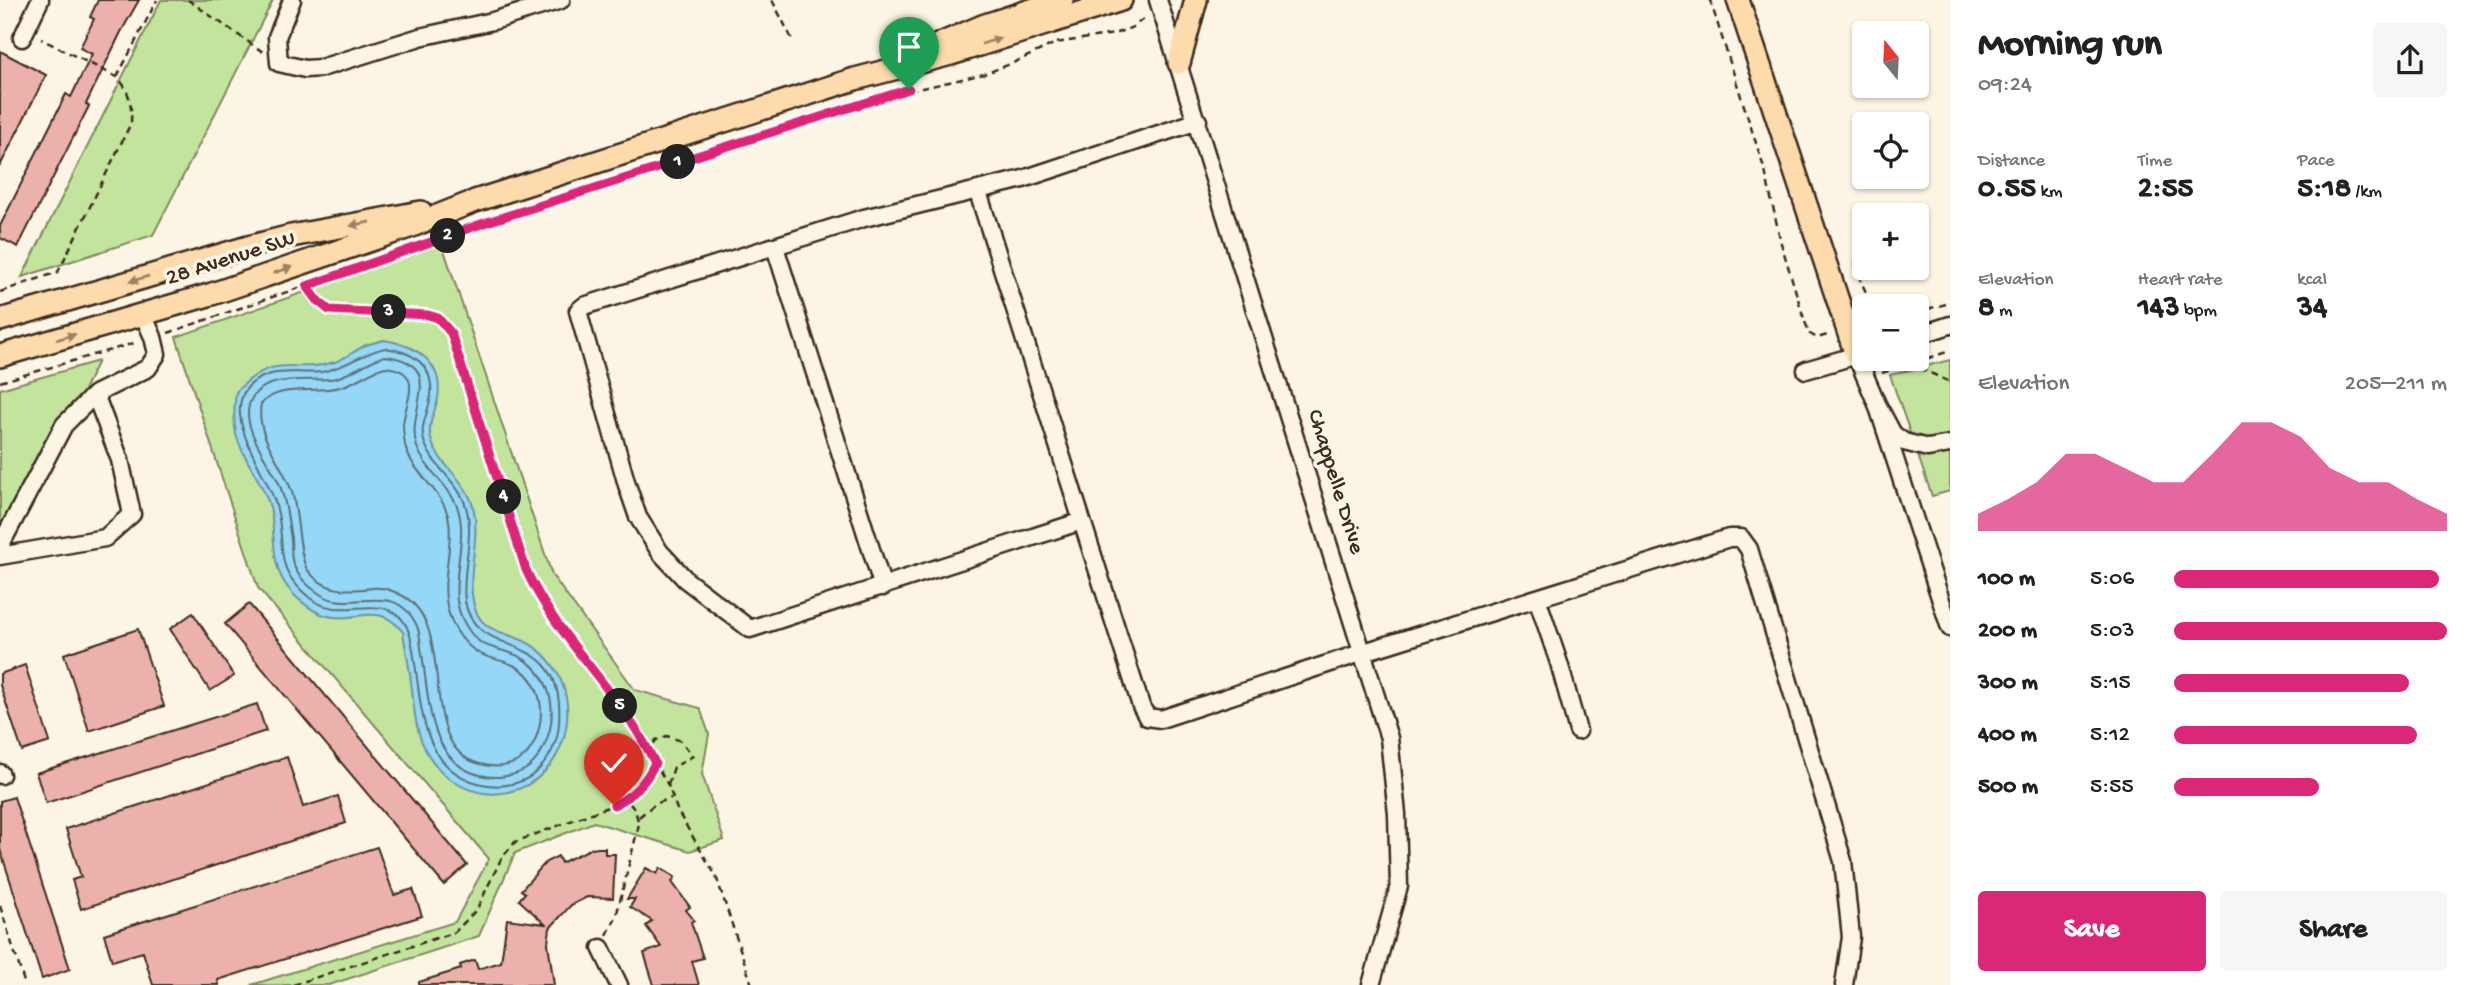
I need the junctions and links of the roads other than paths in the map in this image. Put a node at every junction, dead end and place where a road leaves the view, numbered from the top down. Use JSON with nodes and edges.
{"nodes":[{"id":1,"x":40,"y":0,"type":"edge"},
{"id":2,"x":292,"y":0,"type":"edge"},
{"id":3,"x":561,"y":0,"type":"edge"},
{"id":4,"x":1062,"y":0,"type":"edge"},
{"id":5,"x":1121,"y":0,"type":"edge"},
{"id":6,"x":1158,"y":0,"type":"edge"},
{"id":7,"x":1196,"y":0,"type":"edge"},
{"id":8,"x":1741,"y":4,"type":"edge"},
{"id":9,"x":23,"y":34,"type":"road end"},
{"id":10,"x":1179,"y":63,"type":"junction"},
{"id":11,"x":855,"y":79,"type":"junction"},
{"id":12,"x":1198,"y":121,"type":"junction"},
{"id":13,"x":978,"y":192,"type":"junction"},
{"id":14,"x":475,"y":201,"type":"junction"},
{"id":15,"x":775,"y":247,"type":"junction"},
{"id":16,"x":144,"y":314,"type":"junction"},
{"id":17,"x":0,"y":320,"type":"edge"},
{"id":18,"x":1950,"y":325,"type":"edge"},
{"id":19,"x":1852,"y":330,"type":"edge"},
{"id":20,"x":1929,"y":332,"type":"edge"},
{"id":21,"x":0,"y":356,"type":"edge"},
{"id":22,"x":1852,"y":356,"type":"edge"},
{"id":23,"x":1806,"y":370,"type":"dead end"},
{"id":24,"x":1864,"y":371,"type":"edge"},
{"id":25,"x":95,"y":394,"type":"junction"},
{"id":26,"x":1877,"y":404,"type":"junction"},
{"id":27,"x":1950,"y":444,"type":"edge"},
{"id":28,"x":1082,"y":521,"type":"junction"},
{"id":29,"x":0,"y":546,"type":"edge"},
{"id":30,"x":0,"y":556,"type":"edge"},
{"id":31,"x":883,"y":587,"type":"junction"},
{"id":32,"x":1537,"y":598,"type":"junction"},
{"id":33,"x":1950,"y":628,"type":"edge"},
{"id":34,"x":1364,"y":652,"type":"junction"},
{"id":35,"x":1578,"y":731,"type":"dead end"},
{"id":36,"x":601,"y":948,"type":"road end"},
{"id":37,"x":619,"y":985,"type":"edge"},
{"id":38,"x":1371,"y":985,"type":"edge"},
{"id":39,"x":1844,"y":985,"type":"edge"}],
"edges":[{"from":1,"to":9,"type":"street"},
{"from":2,"to":3,"type":"street"},
{"from":4,"to":11,"type":"main road","name":"28 Avenue SW"},
{"from":11,"to":5,"type":"main road","name":"28 Avenue SW","one_way":true},
{"from":6,"to":10,"type":"street","name":"Chappelle Drive"},
{"from":7,"to":10,"type":"main road"},
{"from":8,"to":19,"type":"main road"},
{"from":10,"to":12,"type":"street","name":"Chappelle Drive"},
{"from":11,"to":14,"type":"main road","name":"28 Avenue SW"},
{"from":12,"to":13,"type":"street"},
{"from":12,"to":34,"type":"street","name":"Chappelle Drive"},
{"from":13,"to":15,"type":"street"},
{"from":13,"to":28,"type":"street"},
{"from":16,"to":14,"type":"main road","name":"28 Avenue SW","one_way":true},
{"from":14,"to":17,"type":"main road","name":"28 Avenue SW","one_way":true},
{"from":15,"to":31,"type":"street"},
{"from":15,"to":31,"type":"street"},
{"from":21,"to":16,"type":"main road","name":"28 Avenue SW","one_way":true},
{"from":16,"to":25,"type":"street"},
{"from":18,"to":20,"type":"street"},
{"from":22,"to":23,"type":"street"},
{"from":24,"to":26,"type":"street"},
{"from":25,"to":29,"type":"street"},
{"from":25,"to":30,"type":"street"},
{"from":26,"to":27,"type":"street"},
{"from":26,"to":33,"type":"street"},
{"from":28,"to":31,"type":"street"},
{"from":28,"to":34,"type":"street"},
{"from":32,"to":34,"type":"street"},
{"from":32,"to":35,"type":"street"},
{"from":32,"to":39,"type":"street"},
{"from":34,"to":38,"type":"street","name":"Chappelle Drive"},
{"from":36,"to":37,"type":"street"}]}
